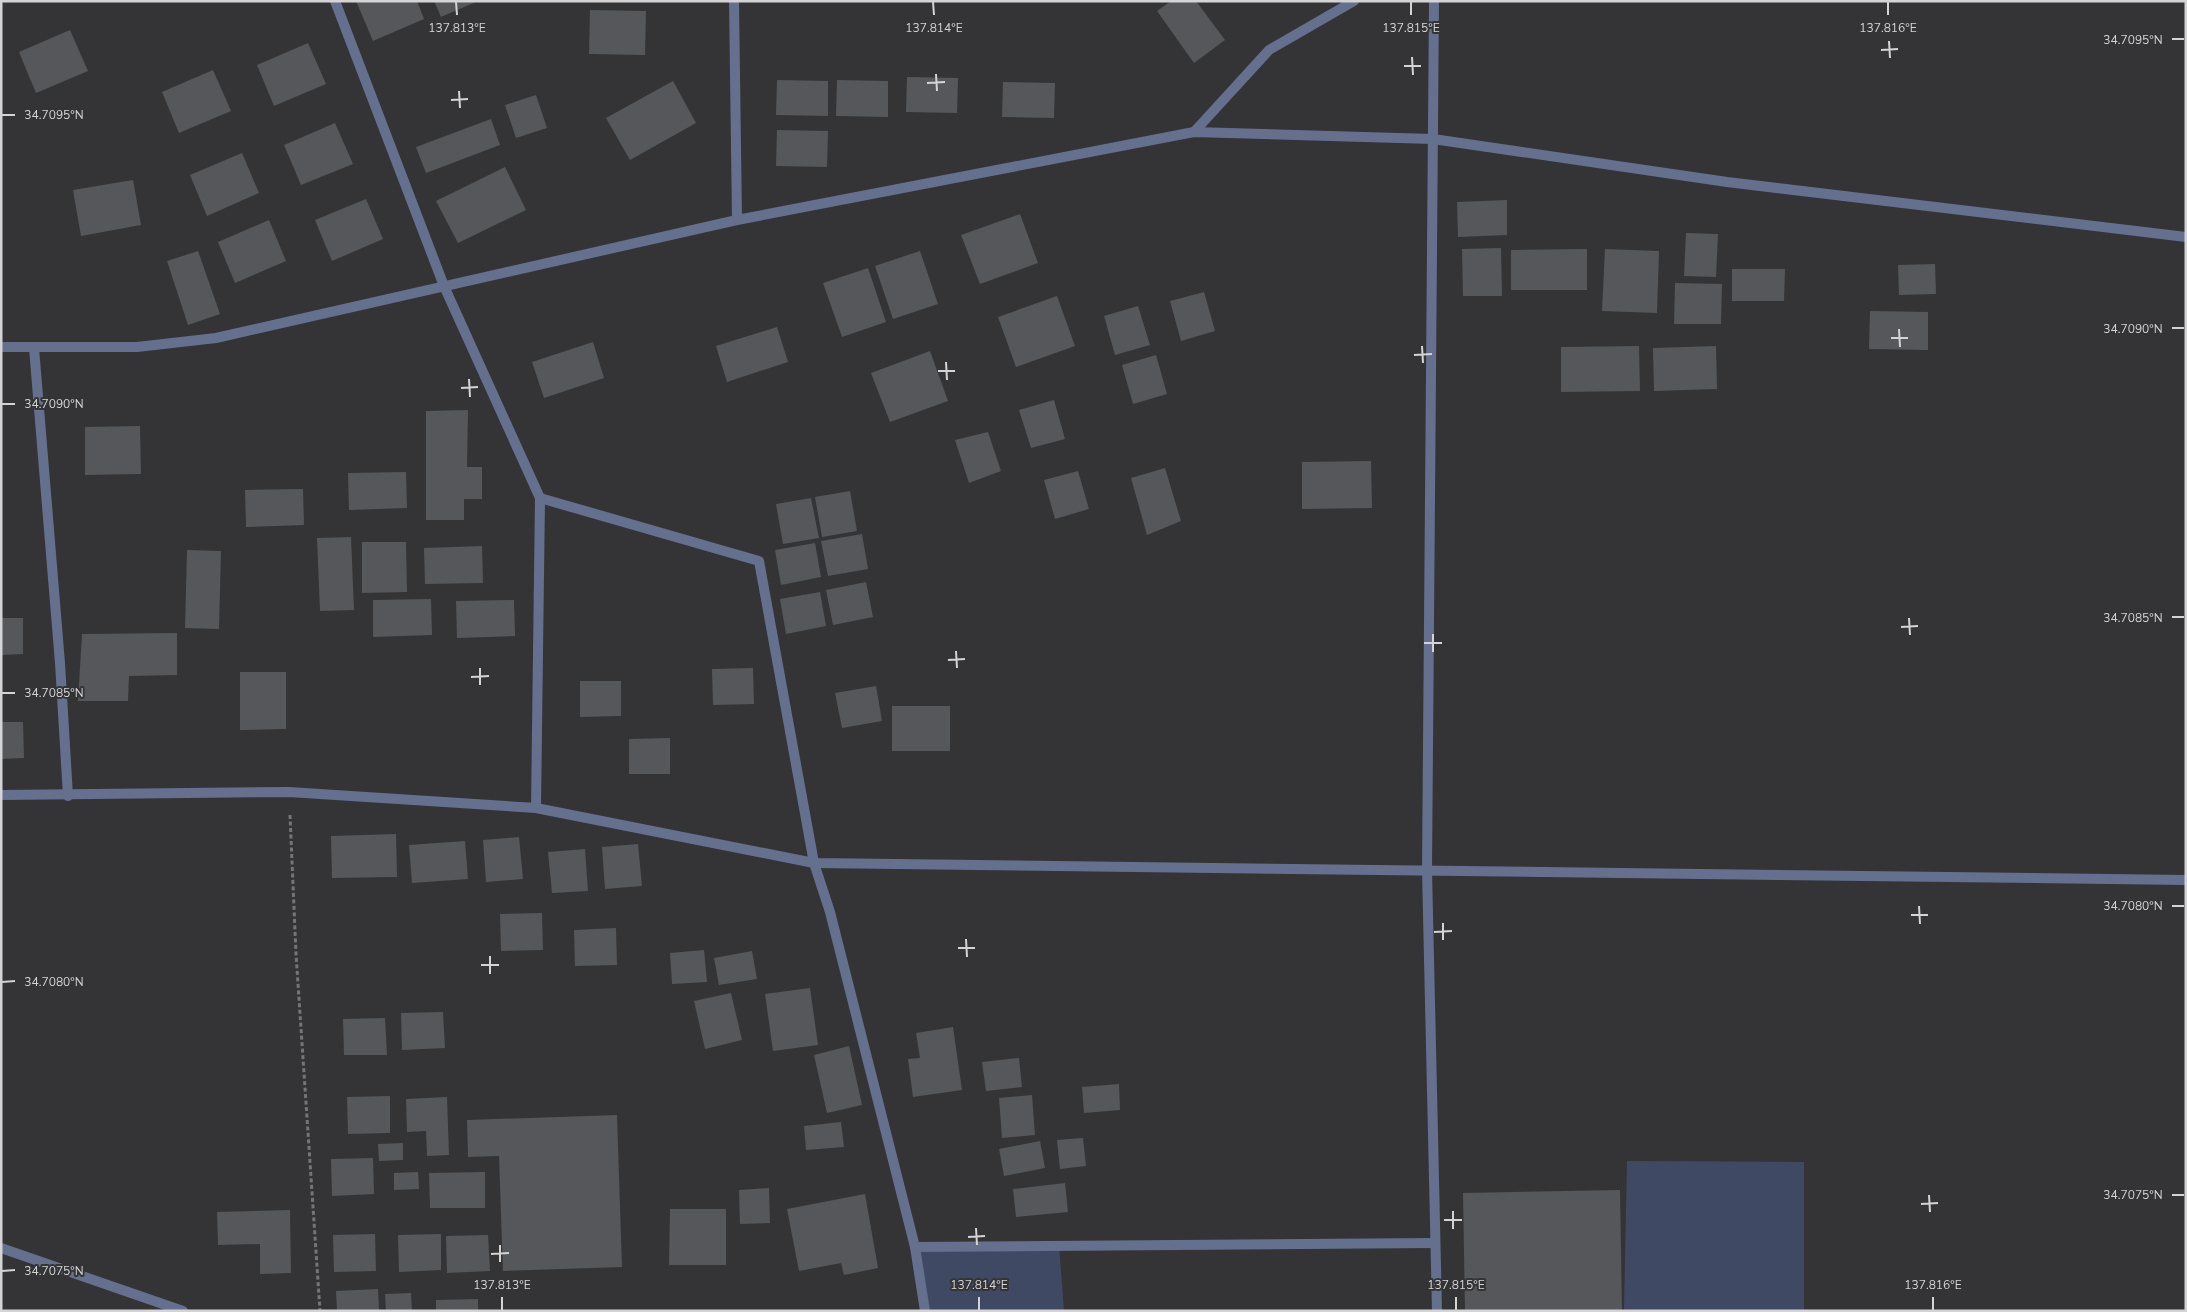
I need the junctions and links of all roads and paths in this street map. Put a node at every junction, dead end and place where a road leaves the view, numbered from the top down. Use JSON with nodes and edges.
{"nodes":[{"id":1,"x":335,"y":1,"type":"edge"},
{"id":2,"x":734,"y":1,"type":"edge"},
{"id":3,"x":1354,"y":1,"type":"edge"},
{"id":4,"x":1434,"y":1,"type":"edge"},
{"id":5,"x":1194,"y":132,"type":"junction"},
{"id":6,"x":1433,"y":139,"type":"junction"},
{"id":7,"x":737,"y":220,"type":"junction"},
{"id":8,"x":2186,"y":238,"type":"edge"},
{"id":9,"x":444,"y":286,"type":"junction"},
{"id":10,"x":1,"y":347,"type":"edge"},
{"id":11,"x":34,"y":348,"type":"junction"},
{"id":12,"x":540,"y":498,"type":"junction"},
{"id":13,"x":289,"y":792,"type":"junction"},
{"id":14,"x":1,"y":795,"type":"edge"},
{"id":15,"x":68,"y":796,"type":"junction"},
{"id":16,"x":536,"y":808,"type":"junction"},
{"id":17,"x":814,"y":863,"type":"junction"},
{"id":18,"x":1426,"y":870,"type":"junction"},
{"id":19,"x":2186,"y":880,"type":"edge"},
{"id":20,"x":1435,"y":1243,"type":"junction"},
{"id":21,"x":915,"y":1247,"type":"junction"},
{"id":22,"x":1,"y":1248,"type":"edge"},
{"id":23,"x":182,"y":1311,"type":"edge"},
{"id":24,"x":320,"y":1311,"type":"edge"},
{"id":25,"x":925,"y":1311,"type":"edge"},
{"id":26,"x":1437,"y":1311,"type":"edge"}],
"edges":[{"from":1,"to":9,"type":"street"},
{"from":2,"to":7,"type":"street"},
{"from":3,"to":5,"type":"street"},
{"from":4,"to":6,"type":"street"},
{"from":5,"to":6,"type":"street"},
{"from":5,"to":7,"type":"street"},
{"from":6,"to":8,"type":"street"},
{"from":6,"to":18,"type":"street"},
{"from":7,"to":9,"type":"street"},
{"from":9,"to":11,"type":"street"},
{"from":9,"to":12,"type":"street"},
{"from":10,"to":11,"type":"street"},
{"from":11,"to":15,"type":"street"},
{"from":12,"to":16,"type":"street"},
{"from":12,"to":17,"type":"street"},
{"from":13,"to":15,"type":"street"},
{"from":13,"to":16,"type":"street"},
{"from":13,"to":24,"type":"path"},
{"from":14,"to":15,"type":"street"},
{"from":16,"to":17,"type":"street"},
{"from":17,"to":18,"type":"street"},
{"from":17,"to":21,"type":"street"},
{"from":18,"to":19,"type":"street"},
{"from":18,"to":20,"type":"street"},
{"from":20,"to":21,"type":"street"},
{"from":20,"to":26,"type":"street"},
{"from":21,"to":25,"type":"street"},
{"from":22,"to":23,"type":"street"}]}
